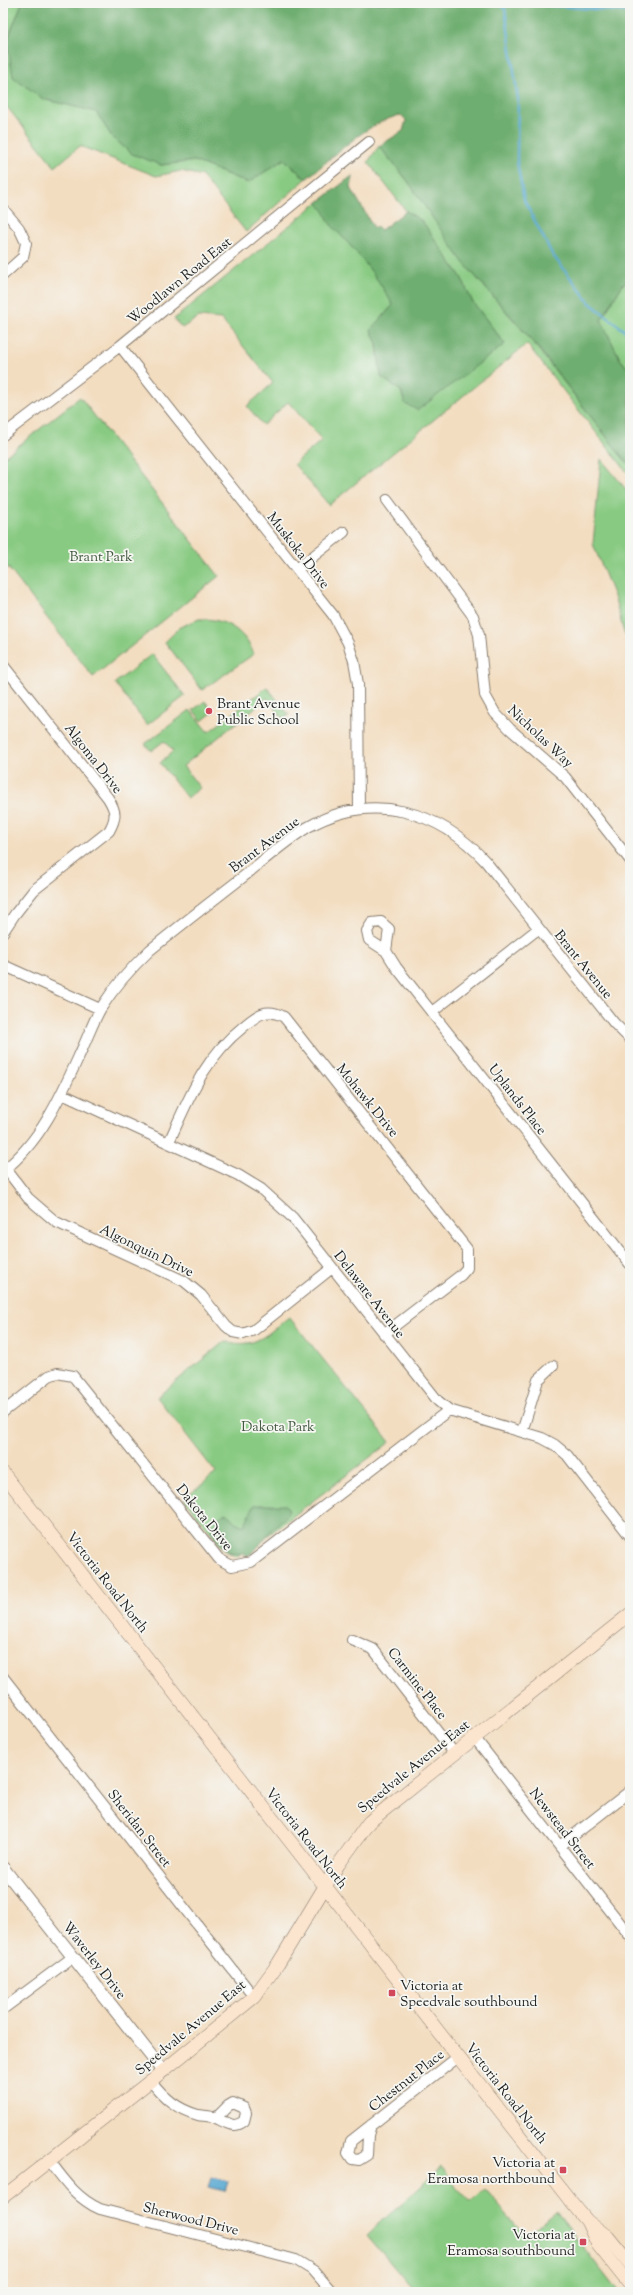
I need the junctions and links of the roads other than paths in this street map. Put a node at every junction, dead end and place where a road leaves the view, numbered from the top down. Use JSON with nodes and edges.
{"nodes":[{"id":1,"x":369,"y":142,"type":"dead end"},
{"id":2,"x":3,"y":209,"type":"edge"},
{"id":3,"x":3,"y":275,"type":"edge"},
{"id":4,"x":120,"y":346,"type":"junction"},
{"id":5,"x":3,"y":435,"type":"edge"},
{"id":6,"x":387,"y":500,"type":"dead end"},
{"id":7,"x":344,"y":532,"type":"dead end"},
{"id":8,"x":297,"y":569,"type":"junction"},
{"id":9,"x":3,"y":664,"type":"edge"},
{"id":10,"x":359,"y":809,"type":"junction"},
{"id":11,"x":630,"y":860,"type":"edge"},
{"id":12,"x":538,"y":929,"type":"junction"},
{"id":13,"x":3,"y":932,"type":"edge"},
{"id":14,"x":386,"y":951,"type":"dead end"},
{"id":15,"x":3,"y":965,"type":"edge"},
{"id":16,"x":100,"y":1010,"type":"junction"},
{"id":17,"x":432,"y":1012,"type":"junction"},
{"id":18,"x":630,"y":1039,"type":"edge"},
{"id":19,"x":62,"y":1094,"type":"junction"},
{"id":20,"x":169,"y":1142,"type":"junction"},
{"id":21,"x":4,"y":1170,"type":"edge"},
{"id":22,"x":630,"y":1264,"type":"edge"},
{"id":23,"x":332,"y":1268,"type":"junction"},
{"id":24,"x":384,"y":1334,"type":"junction"},
{"id":25,"x":553,"y":1366,"type":"dead end"},
{"id":26,"x":449,"y":1410,"type":"junction"},
{"id":27,"x":3,"y":1412,"type":"edge"},
{"id":28,"x":522,"y":1432,"type":"junction"},
{"id":29,"x":3,"y":1473,"type":"edge"},
{"id":30,"x":630,"y":1536,"type":"edge"},
{"id":31,"x":630,"y":1614,"type":"edge"},
{"id":32,"x":352,"y":1640,"type":"dead end"},
{"id":33,"x":3,"y":1677,"type":"edge"},
{"id":34,"x":474,"y":1737,"type":"junction"},
{"id":35,"x":454,"y":1753,"type":"junction"},
{"id":36,"x":630,"y":1791,"type":"edge"},
{"id":37,"x":560,"y":1846,"type":"junction"},
{"id":38,"x":3,"y":1868,"type":"edge"},
{"id":39,"x":324,"y":1885,"type":"junction"},
{"id":40,"x":630,"y":1936,"type":"edge"},
{"id":41,"x":73,"y":1957,"type":"junction"},
{"id":42,"x":254,"y":1997,"type":"junction"},
{"id":43,"x":3,"y":2009,"type":"edge"},
{"id":44,"x":458,"y":2057,"type":"junction"},
{"id":45,"x":163,"y":2071,"type":"junction"},
{"id":46,"x":152,"y":2081,"type":"junction"},
{"id":47,"x":216,"y":2118,"type":"dead end"},
{"id":48,"x":371,"y":2125,"type":"dead end"},
{"id":49,"x":49,"y":2160,"type":"junction"},
{"id":50,"x":3,"y":2197,"type":"edge"},
{"id":51,"x":588,"y":2221,"type":"junction"},
{"id":52,"x":613,"y":2243,"type":"junction"},
{"id":53,"x":630,"y":2249,"type":"edge"},
{"id":54,"x":630,"y":2264,"type":"edge"},
{"id":55,"x":630,"y":2285,"type":"edge"},
{"id":56,"x":332,"y":2292,"type":"edge"}],
"edges":[{"from":1,"to":4,"type":"street","name":"Woodlawn Road East"},
{"from":2,"to":3,"type":"street"},
{"from":4,"to":5,"type":"street","name":"Woodlawn Road East"},
{"from":4,"to":8,"type":"street","name":"Muskoka Drive"},
{"from":6,"to":11,"type":"street","name":"Nicholas Way"},
{"from":7,"to":8,"type":"street"},
{"from":8,"to":10,"type":"street","name":"Muskoka Drive"},
{"from":9,"to":13,"type":"street","name":"Algoma Drive"},
{"from":10,"to":12,"type":"street","name":"Brant Avenue"},
{"from":10,"to":16,"type":"street","name":"Brant Avenue"},
{"from":12,"to":17,"type":"street"},
{"from":12,"to":18,"type":"street","name":"Brant Avenue"},
{"from":14,"to":17,"type":"street","name":"Uplands Place"},
{"from":15,"to":16,"type":"street"},
{"from":16,"to":19,"type":"street","name":"Brant Avenue"},
{"from":17,"to":22,"type":"street","name":"Uplands Place"},
{"from":19,"to":20,"type":"street","name":"Delaware Avenue"},
{"from":19,"to":21,"type":"street","name":"Brant Avenue"},
{"from":20,"to":23,"type":"street","name":"Delaware Avenue"},
{"from":20,"to":24,"type":"street","name":"Mohawk Drive"},
{"from":21,"to":23,"type":"street","name":"Algonquin Drive"},
{"from":23,"to":24,"type":"street","name":"Delaware Avenue"},
{"from":24,"to":26,"type":"street","name":"Delaware Avenue"},
{"from":25,"to":28,"type":"street"},
{"from":26,"to":27,"type":"street","name":"Dakota Drive"},
{"from":26,"to":28,"type":"street","name":"Delaware Avenue"},
{"from":28,"to":30,"type":"street","name":"Delaware Avenue"},
{"from":29,"to":39,"type":"main road","name":"Victoria Road North"},
{"from":31,"to":34,"type":"main road","name":"Speedvale Avenue East"},
{"from":32,"to":35,"type":"street","name":"Carmine Place"},
{"from":33,"to":42,"type":"street","name":"Sheridan Street"},
{"from":34,"to":35,"type":"main road","name":"Speedvale Avenue East"},
{"from":34,"to":37,"type":"street","name":"Newstead Street"},
{"from":35,"to":39,"type":"main road","name":"Speedvale Avenue East"},
{"from":36,"to":37,"type":"street"},
{"from":37,"to":40,"type":"street","name":"Newstead Street"},
{"from":38,"to":41,"type":"street","name":"Waverley Drive"},
{"from":39,"to":42,"type":"main road","name":"Speedvale Avenue East"},
{"from":39,"to":44,"type":"main road","name":"Victoria Road North"},
{"from":41,"to":43,"type":"street"},
{"from":41,"to":45,"type":"street","name":"Waverley Drive"},
{"from":42,"to":45,"type":"main road","name":"Speedvale Avenue East"},
{"from":44,"to":48,"type":"street","name":"Chestnut Place"},
{"from":44,"to":51,"type":"main road","name":"Victoria Road North"},
{"from":45,"to":46,"type":"main road","name":"Speedvale Avenue East"},
{"from":46,"to":47,"type":"street"},
{"from":46,"to":49,"type":"main road","name":"Speedvale Avenue East"},
{"from":49,"to":50,"type":"main road","name":"Speedvale Avenue East"},
{"from":49,"to":56,"type":"street","name":"Sherwood Drive"},
{"from":51,"to":52,"type":"main road","name":"Victoria Road North"},
{"from":51,"to":55,"type":"main road","name":"Victoria Road North"},
{"from":52,"to":53,"type":"main road"},
{"from":52,"to":54,"type":"main road","name":"Victoria Road North"}]}
